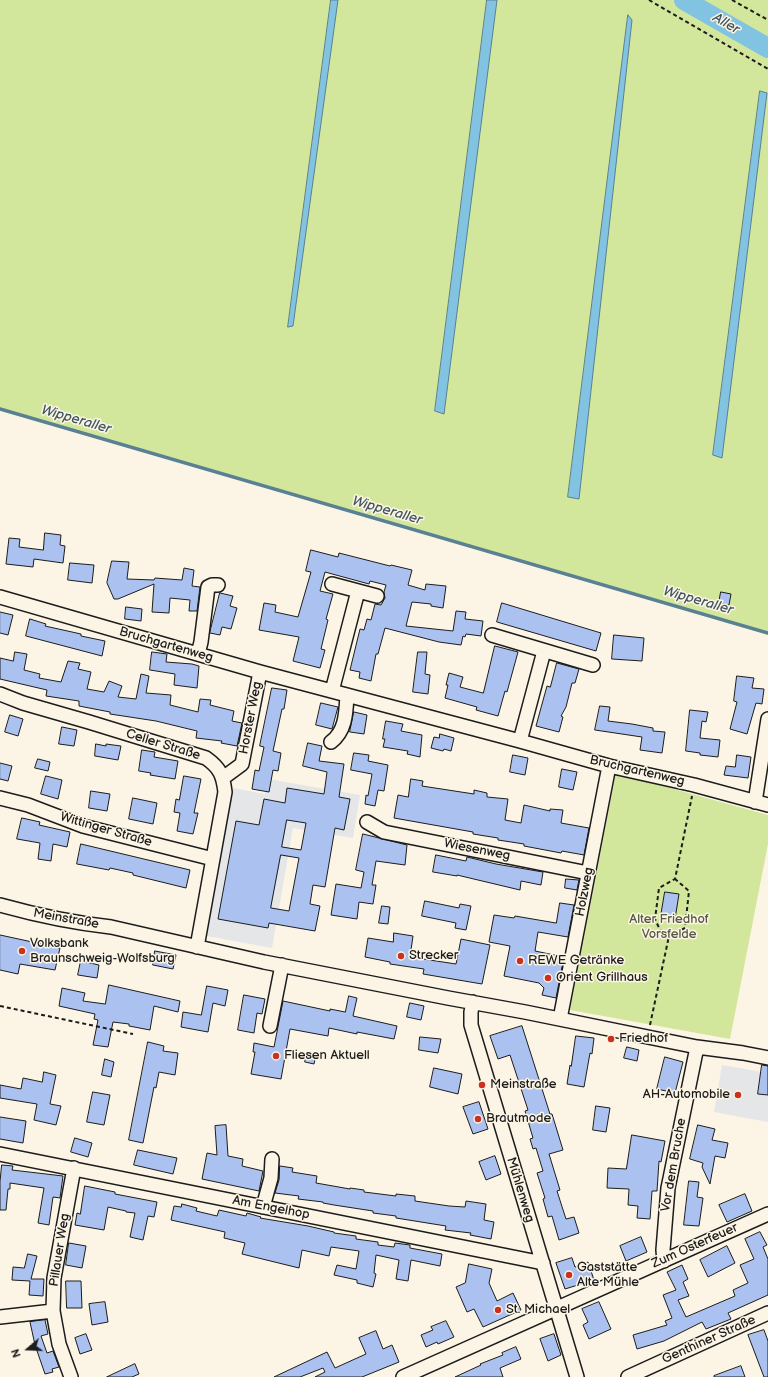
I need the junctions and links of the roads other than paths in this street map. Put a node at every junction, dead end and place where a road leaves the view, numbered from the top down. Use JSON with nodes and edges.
{"nodes":[{"id":1,"x":218,"y":584,"type":"dead end"},
{"id":2,"x":332,"y":584,"type":"dead end"},
{"id":3,"x":358,"y":591,"type":"junction"},
{"id":4,"x":377,"y":596,"type":"dead end"},
{"id":5,"x":0,"y":597,"type":"edge"},
{"id":6,"x":492,"y":635,"type":"dead end"},
{"id":7,"x":544,"y":651,"type":"junction"},
{"id":8,"x":198,"y":654,"type":"junction"},
{"id":9,"x":593,"y":665,"type":"dead end"},
{"id":10,"x":260,"y":672,"type":"junction"},
{"id":11,"x":332,"y":691,"type":"junction"},
{"id":12,"x":0,"y":694,"type":"edge"},
{"id":13,"x":347,"y":695,"type":"junction"},
{"id":14,"x":764,"y":717,"type":"edge"},
{"id":15,"x":520,"y":741,"type":"junction"},
{"id":16,"x":331,"y":742,"type":"dead end"},
{"id":17,"x":609,"y":766,"type":"junction"},
{"id":18,"x":223,"y":778,"type":"junction"},
{"id":19,"x":0,"y":798,"type":"edge"},
{"id":20,"x":755,"y":802,"type":"junction"},
{"id":21,"x":768,"y":805,"type":"edge"},
{"id":22,"x":367,"y":822,"type":"dead end"},
{"id":23,"x":212,"y":859,"type":"junction"},
{"id":24,"x":588,"y":873,"type":"junction"},
{"id":25,"x":0,"y":905,"type":"edge"},
{"id":26,"x":197,"y":947,"type":"junction"},
{"id":27,"x":282,"y":965,"type":"junction"},
{"id":28,"x":473,"y":1002,"type":"junction"},
{"id":29,"x":560,"y":1019,"type":"junction"},
{"id":30,"x":270,"y":1026,"type":"dead end"},
{"id":31,"x":697,"y":1047,"type":"junction"},
{"id":32,"x":768,"y":1058,"type":"edge"},
{"id":33,"x":0,"y":1154,"type":"edge"},
{"id":34,"x":272,"y":1158,"type":"dead end"},
{"id":35,"x":74,"y":1168,"type":"junction"},
{"id":36,"x":263,"y":1207,"type":"junction"},
{"id":37,"x":768,"y":1214,"type":"edge"},
{"id":38,"x":664,"y":1261,"type":"junction"},
{"id":39,"x":543,"y":1263,"type":"junction"},
{"id":40,"x":556,"y":1308,"type":"junction"},
{"id":41,"x":53,"y":1311,"type":"junction"},
{"id":42,"x":768,"y":1313,"type":"edge"},
{"id":43,"x":0,"y":1317,"type":"edge"},
{"id":44,"x":71,"y":1377,"type":"edge"},
{"id":45,"x":403,"y":1377,"type":"edge"},
{"id":46,"x":577,"y":1377,"type":"edge"},
{"id":47,"x":628,"y":1377,"type":"edge"}],
"edges":[{"from":1,"to":8,"type":"street"},
{"from":2,"to":3,"type":"street"},
{"from":3,"to":4,"type":"street"},
{"from":3,"to":11,"type":"street"},
{"from":5,"to":8,"type":"street","name":"Bruchgartenweg"},
{"from":6,"to":7,"type":"street"},
{"from":7,"to":9,"type":"street"},
{"from":7,"to":15,"type":"street"},
{"from":8,"to":10,"type":"street","name":"Bruchgartenweg"},
{"from":10,"to":11,"type":"street","name":"Bruchgartenweg"},
{"from":10,"to":18,"type":"street","name":"Horster Weg"},
{"from":11,"to":13,"type":"street","name":"Bruchgartenweg"},
{"from":12,"to":18,"type":"street","name":"Celler Straße"},
{"from":13,"to":15,"type":"street","name":"Bruchgartenweg"},
{"from":13,"to":16,"type":"street"},
{"from":14,"to":20,"type":"street"},
{"from":15,"to":17,"type":"street","name":"Bruchgartenweg"},
{"from":17,"to":20,"type":"street","name":"Bruchgartenweg"},
{"from":17,"to":24,"type":"street","name":"Holzweg"},
{"from":18,"to":23,"type":"street"},
{"from":19,"to":23,"type":"street","name":"Wittinger Straße"},
{"from":20,"to":21,"type":"street","name":"Bruchgartenweg"},
{"from":22,"to":24,"type":"street","name":"Wiesenweg"},
{"from":23,"to":26,"type":"street"},
{"from":24,"to":29,"type":"street","name":"Holzweg"},
{"from":25,"to":26,"type":"street","name":"Meinstraße"},
{"from":26,"to":27,"type":"street","name":"Meinstraße"},
{"from":27,"to":28,"type":"street","name":"Meinstraße"},
{"from":27,"to":30,"type":"street"},
{"from":28,"to":29,"type":"street","name":"Meinstraße"},
{"from":28,"to":39,"type":"street","name":"Mühlenweg"},
{"from":29,"to":31,"type":"street","name":"Meinstraße"},
{"from":31,"to":32,"type":"street","name":"Meinstraße"},
{"from":31,"to":38,"type":"street","name":"Vor dem Bruche"},
{"from":33,"to":35,"type":"street","name":"Am Engelhop"},
{"from":34,"to":36,"type":"street"},
{"from":35,"to":36,"type":"street","name":"Am Engelhop"},
{"from":35,"to":41,"type":"street","name":"Pillauer Weg"},
{"from":36,"to":39,"type":"street","name":"Am Engelhop"},
{"from":37,"to":38,"type":"street","name":"Zum Osterfeuer"},
{"from":38,"to":40,"type":"street","name":"Zum Osterfeuer"},
{"from":39,"to":40,"type":"street","name":"Mühlenweg"},
{"from":40,"to":45,"type":"street","name":"Zum Osterfeuer"},
{"from":40,"to":46,"type":"street","name":"Mühlenweg"},
{"from":41,"to":43,"type":"street"},
{"from":41,"to":44,"type":"street","name":"Pillauer Weg"},
{"from":42,"to":47,"type":"street","name":"Genthiner Straße"}]}
